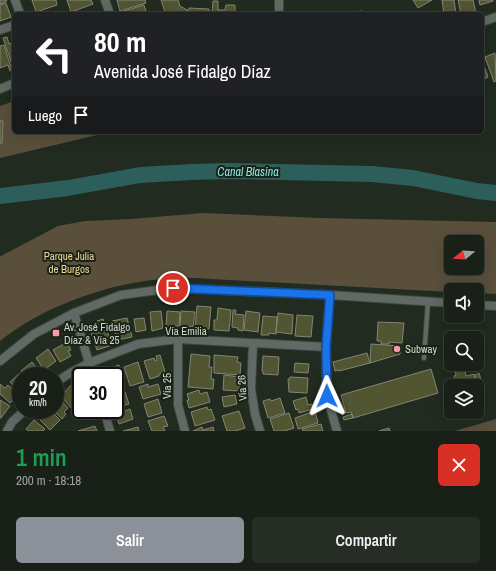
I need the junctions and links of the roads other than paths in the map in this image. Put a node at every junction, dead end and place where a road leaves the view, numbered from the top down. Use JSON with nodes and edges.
{"nodes":[{"id":1,"x":15,"y":0,"type":"edge"},
{"id":2,"x":105,"y":0,"type":"edge"},
{"id":3,"x":278,"y":0,"type":"edge"},
{"id":4,"x":284,"y":0,"type":"edge"},
{"id":5,"x":19,"y":12,"type":"edge"},
{"id":6,"x":109,"y":12,"type":"edge"},
{"id":7,"x":279,"y":12,"type":"edge"},
{"id":8,"x":496,"y":17,"type":"edge"},
{"id":9,"x":484,"y":21,"type":"edge"},
{"id":10,"x":12,"y":25,"type":"edge"},
{"id":11,"x":0,"y":30,"type":"edge"},
{"id":12,"x":12,"y":84,"type":"edge"},
{"id":13,"x":0,"y":89,"type":"edge"},
{"id":14,"x":330,"y":295,"type":"junction"},
{"id":15,"x":428,"y":302,"type":"junction"},
{"id":16,"x":444,"y":303,"type":"edge"},
{"id":17,"x":484,"y":305,"type":"edge"},
{"id":18,"x":496,"y":306,"type":"edge"},
{"id":19,"x":74,"y":313,"type":"junction"},
{"id":20,"x":178,"y":340,"type":"junction"},
{"id":21,"x":253,"y":344,"type":"junction"},
{"id":22,"x":326,"y":347,"type":"junction"},
{"id":23,"x":424,"y":358,"type":"dead end"},
{"id":24,"x":0,"y":361,"type":"edge"},
{"id":25,"x":89,"y":363,"type":"junction"},
{"id":26,"x":90,"y":367,"type":"edge"},
{"id":27,"x":64,"y":376,"type":"edge"},
{"id":28,"x":15,"y":419,"type":"edge"},
{"id":29,"x":107,"y":419,"type":"edge"},
{"id":30,"x":7,"y":431,"type":"edge"},
{"id":31,"x":110,"y":431,"type":"edge"},
{"id":32,"x":185,"y":431,"type":"edge"},
{"id":33,"x":260,"y":431,"type":"edge"},
{"id":34,"x":337,"y":431,"type":"edge"}],
"edges":[{"from":1,"to":5,"type":"street"},
{"from":2,"to":6,"type":"street"},
{"from":3,"to":4,"type":"street"},
{"from":3,"to":7,"type":"street"},
{"from":8,"to":9,"type":"street"},
{"from":10,"to":11,"type":"street"},
{"from":12,"to":13,"type":"street"},
{"from":14,"to":15,"type":"street"},
{"from":14,"to":19,"type":"street"},
{"from":14,"to":22,"type":"street"},
{"from":15,"to":16,"type":"street"},
{"from":15,"to":23,"type":"lane"},
{"from":17,"to":18,"type":"street"},
{"from":19,"to":24,"type":"street"},
{"from":19,"to":25,"type":"street"},
{"from":20,"to":21,"type":"street","name":"Vía Emilia"},
{"from":20,"to":25,"type":"street","name":"Vía Emilia"},
{"from":20,"to":32,"type":"street","name":"Vía 25"},
{"from":21,"to":22,"type":"street","name":"Vía Emilia"},
{"from":21,"to":33,"type":"street","name":"Vía 26"},
{"from":22,"to":34,"type":"street"},
{"from":25,"to":26,"type":"street"},
{"from":25,"to":27,"type":"street","name":"Vía Emilia"},
{"from":28,"to":30,"type":"street"},
{"from":29,"to":31,"type":"street"}]}
